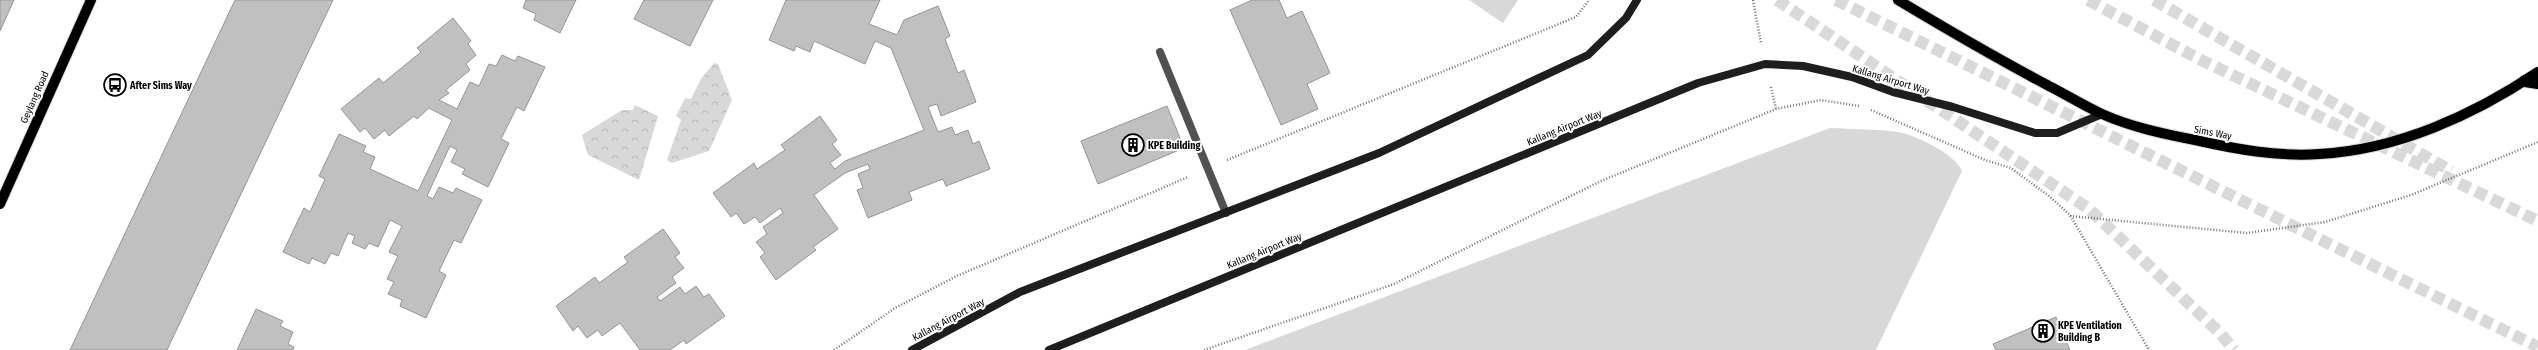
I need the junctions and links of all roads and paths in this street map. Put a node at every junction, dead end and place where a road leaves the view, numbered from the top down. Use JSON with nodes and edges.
{"nodes":[{"id":1,"x":90,"y":0,"type":"edge"},
{"id":2,"x":1637,"y":0,"type":"edge"},
{"id":3,"x":1898,"y":0,"type":"edge"},
{"id":4,"x":1160,"y":52,"type":"dead end"},
{"id":5,"x":2538,"y":72,"type":"edge"},
{"id":6,"x":2525,"y":81,"type":"junction"},
{"id":7,"x":2538,"y":83,"type":"edge"},
{"id":8,"x":1862,"y":106,"type":"dead end"},
{"id":9,"x":1869,"y":109,"type":"dead end"},
{"id":10,"x":2102,"y":114,"type":"junction"},
{"id":11,"x":2538,"y":142,"type":"edge"},
{"id":12,"x":0,"y":204,"type":"edge"},
{"id":13,"x":1226,"y":212,"type":"junction"},
{"id":14,"x":2070,"y":216,"type":"junction"},
{"id":15,"x":912,"y":350,"type":"edge"},
{"id":16,"x":1049,"y":350,"type":"edge"},
{"id":17,"x":1204,"y":350,"type":"edge"},
{"id":18,"x":2150,"y":350,"type":"edge"}],
"edges":[{"from":1,"to":12,"type":"main road","name":"Geylang Road"},
{"from":2,"to":13,"type":"street","name":"Kallang Airport Way"},
{"from":3,"to":10,"type":"main road","name":"Sims Way"},
{"from":4,"to":13,"type":"lane"},
{"from":5,"to":6,"type":"main road","name":"Sims Way"},
{"from":6,"to":7,"type":"highway"},
{"from":6,"to":10,"type":"main road","name":"Sims Way"},
{"from":8,"to":17,"type":"path"},
{"from":9,"to":14,"type":"path"},
{"from":10,"to":16,"type":"street","name":"Kallang Airport Way"},
{"from":11,"to":14,"type":"path"},
{"from":13,"to":15,"type":"street","name":"Kallang Airport Way"},
{"from":14,"to":18,"type":"path"}]}
